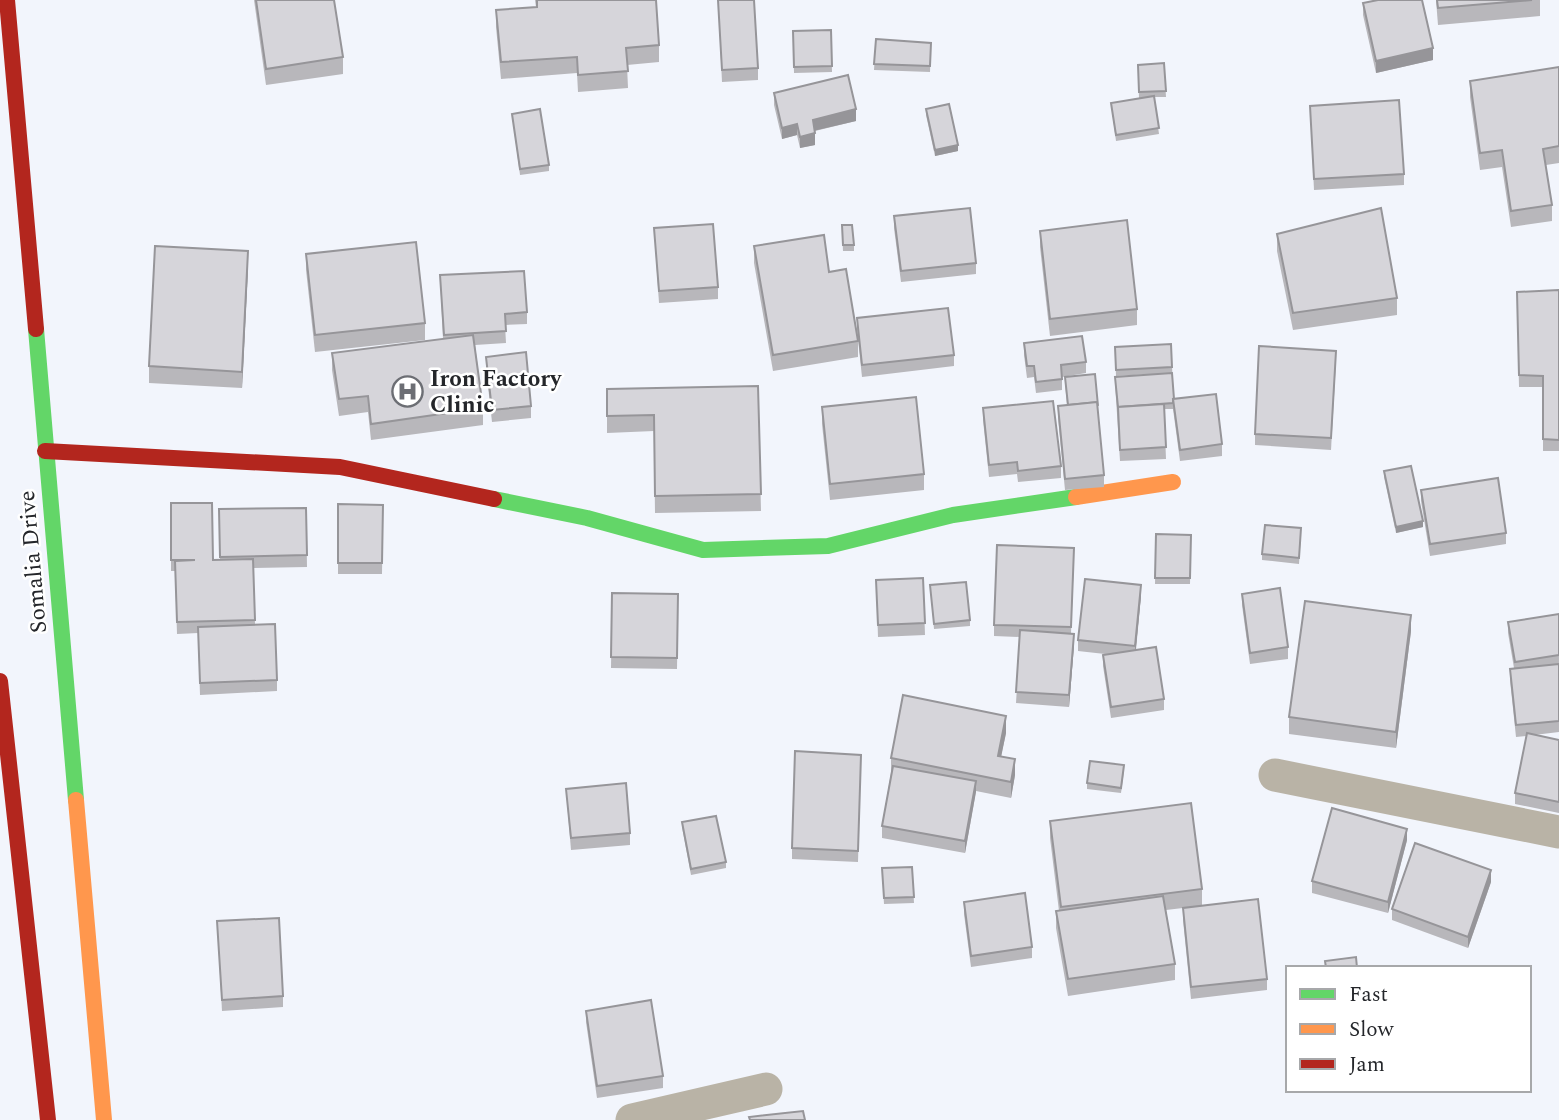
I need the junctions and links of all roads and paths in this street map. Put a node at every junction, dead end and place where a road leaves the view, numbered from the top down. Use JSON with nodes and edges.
{"nodes":[{"id":1,"x":6,"y":0,"type":"edge"},
{"id":2,"x":45,"y":451,"type":"junction"},
{"id":3,"x":1173,"y":482,"type":"dead end"},
{"id":4,"x":0,"y":681,"type":"edge"},
{"id":5,"x":1275,"y":775,"type":"dead end"},
{"id":6,"x":1559,"y":832,"type":"edge"},
{"id":7,"x":766,"y":1089,"type":"dead end"},
{"id":8,"x":48,"y":1120,"type":"edge"},
{"id":9,"x":104,"y":1120,"type":"edge"},
{"id":10,"x":632,"y":1120,"type":"edge"}],
"edges":[{"from":1,"to":2,"type":"main road","name":"Somalia Drive"},
{"from":2,"to":3,"type":"main road"},
{"from":2,"to":9,"type":"main road","name":"Somalia Drive"},
{"from":4,"to":8,"type":"main road"},
{"from":5,"to":6,"type":"street"},
{"from":7,"to":10,"type":"street"}]}
